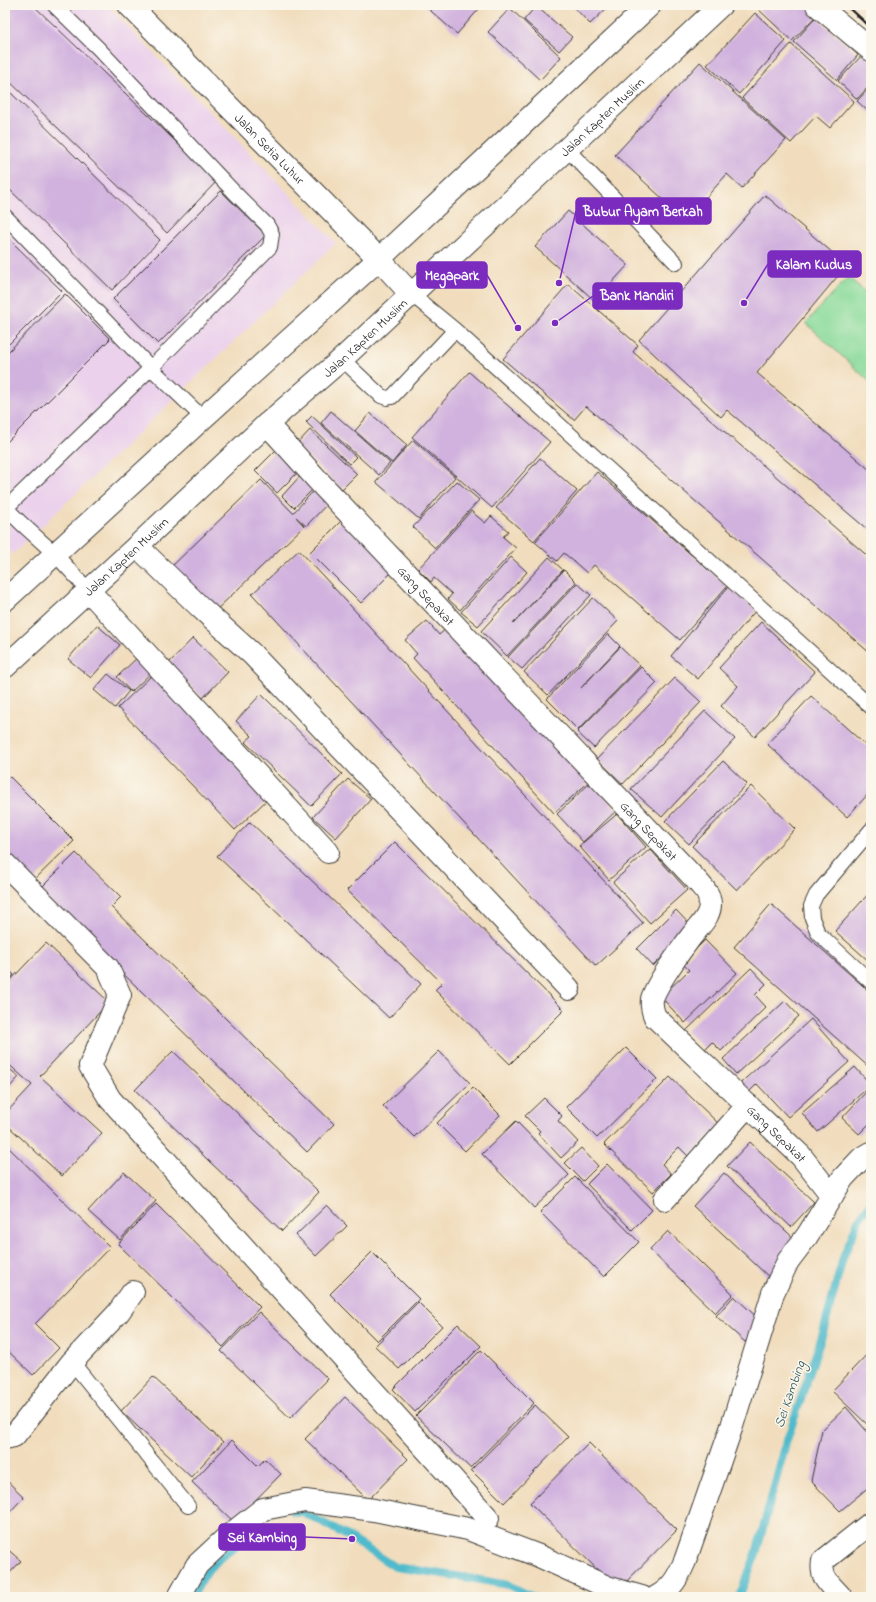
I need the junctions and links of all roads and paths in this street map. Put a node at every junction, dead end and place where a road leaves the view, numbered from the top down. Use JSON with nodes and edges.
{"nodes":[{"id":1,"x":54,"y":5,"type":"edge"},
{"id":2,"x":129,"y":5,"type":"edge"},
{"id":3,"x":650,"y":5,"type":"edge"},
{"id":4,"x":720,"y":5,"type":"edge"},
{"id":5,"x":817,"y":5,"type":"edge"},
{"id":6,"x":871,"y":50,"type":"edge"},
{"id":7,"x":567,"y":149,"type":"junction"},
{"id":8,"x":5,"y":216,"type":"edge"},
{"id":9,"x":379,"y":259,"type":"junction"},
{"id":10,"x":676,"y":263,"type":"dead end"},
{"id":11,"x":410,"y":293,"type":"junction"},
{"id":12,"x":455,"y":330,"type":"junction"},
{"id":13,"x":342,"y":359,"type":"junction"},
{"id":14,"x":151,"y":368,"type":"junction"},
{"id":15,"x":203,"y":418,"type":"junction"},
{"id":16,"x":267,"y":424,"type":"junction"},
{"id":17,"x":6,"y":508,"type":"edge"},
{"id":18,"x":137,"y":546,"type":"junction"},
{"id":19,"x":55,"y":554,"type":"junction"},
{"id":20,"x":89,"y":591,"type":"junction"},
{"id":21,"x":5,"y":600,"type":"edge"},
{"id":22,"x":5,"y":667,"type":"edge"},
{"id":23,"x":871,"y":707,"type":"edge"},
{"id":24,"x":871,"y":830,"type":"edge"},
{"id":25,"x":328,"y":852,"type":"dead end"},
{"id":26,"x":5,"y":864,"type":"edge"},
{"id":27,"x":871,"y":982,"type":"edge"},
{"id":28,"x":569,"y":989,"type":"dead end"},
{"id":29,"x":748,"y":1105,"type":"junction"},
{"id":30,"x":871,"y":1153,"type":"edge"},
{"id":31,"x":832,"y":1196,"type":"junction"},
{"id":32,"x":665,"y":1199,"type":"dead end"},
{"id":33,"x":133,"y":1292,"type":"dead end"},
{"id":34,"x":72,"y":1362,"type":"junction"},
{"id":35,"x":5,"y":1438,"type":"edge"},
{"id":36,"x":188,"y":1506,"type":"dead end"},
{"id":37,"x":488,"y":1518,"type":"dead end"},
{"id":38,"x":871,"y":1524,"type":"edge"},
{"id":39,"x":179,"y":1597,"type":"edge"},
{"id":40,"x":642,"y":1597,"type":"edge"},
{"id":41,"x":656,"y":1597,"type":"edge"},
{"id":42,"x":841,"y":1597,"type":"edge"}],
"edges":[{"from":1,"to":14,"type":"lane"},
{"from":2,"to":9,"type":"street","name":"Jalan Setia Luhur"},
{"from":3,"to":9,"type":"street"},
{"from":4,"to":7,"type":"street","name":"Jalan Kapten Muslim"},
{"from":5,"to":6,"type":"street"},
{"from":7,"to":10,"type":"lane"},
{"from":7,"to":11,"type":"street","name":"Jalan Kapten Muslim"},
{"from":8,"to":14,"type":"lane"},
{"from":9,"to":11,"type":"street","name":"Jalan Setia Luhur"},
{"from":9,"to":15,"type":"street"},
{"from":11,"to":12,"type":"lane"},
{"from":11,"to":13,"type":"street","name":"Jalan Kapten Muslim"},
{"from":12,"to":13,"type":"lane"},
{"from":12,"to":23,"type":"lane"},
{"from":13,"to":16,"type":"street","name":"Jalan Kapten Muslim"},
{"from":14,"to":15,"type":"lane"},
{"from":14,"to":17,"type":"lane"},
{"from":15,"to":19,"type":"street"},
{"from":16,"to":18,"type":"street","name":"Jalan Kapten Muslim"},
{"from":16,"to":29,"type":"street","name":"Gang Sepakat"},
{"from":17,"to":19,"type":"lane"},
{"from":18,"to":20,"type":"street","name":"Jalan Kapten Muslim"},
{"from":18,"to":28,"type":"street"},
{"from":19,"to":20,"type":"lane"},
{"from":19,"to":21,"type":"street"},
{"from":20,"to":22,"type":"street","name":"Jalan Kapten Muslim"},
{"from":20,"to":25,"type":"street"},
{"from":24,"to":27,"type":"lane"},
{"from":26,"to":37,"type":"street"},
{"from":29,"to":31,"type":"street","name":"Gang Sepakat"},
{"from":29,"to":32,"type":"street"},
{"from":30,"to":31,"type":"street"},
{"from":31,"to":41,"type":"street"},
{"from":33,"to":34,"type":"street"},
{"from":34,"to":35,"type":"street"},
{"from":34,"to":36,"type":"lane"},
{"from":38,"to":42,"type":"street"},
{"from":39,"to":40,"type":"street"}]}
